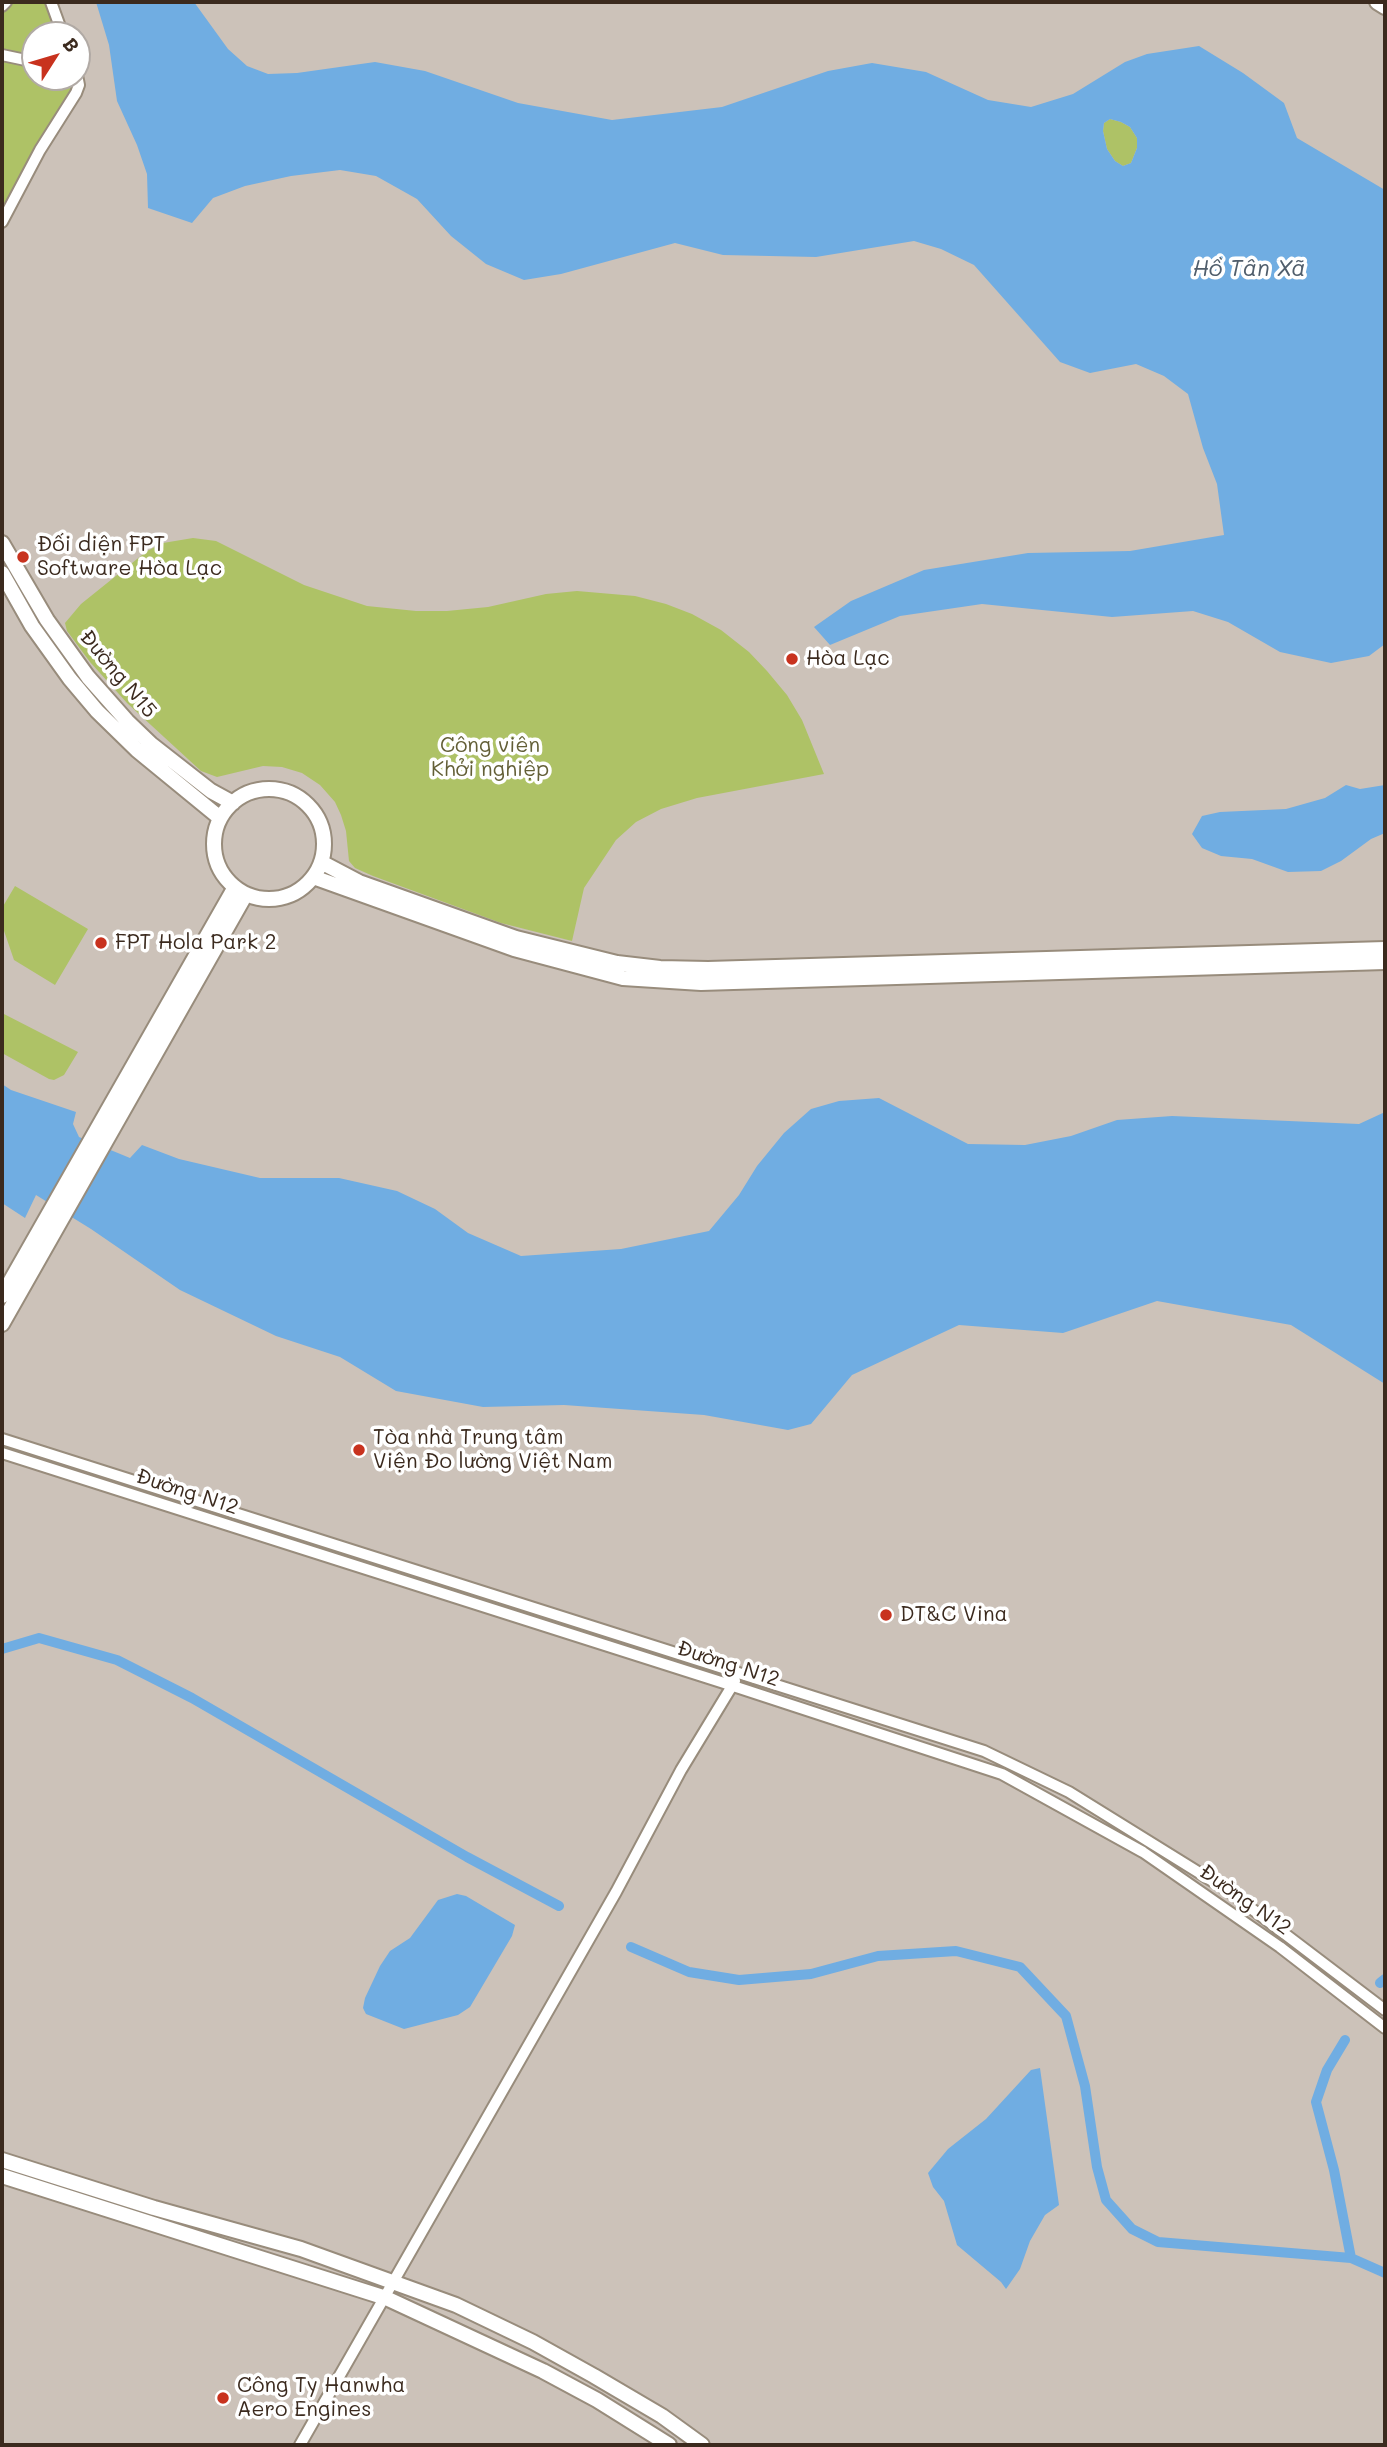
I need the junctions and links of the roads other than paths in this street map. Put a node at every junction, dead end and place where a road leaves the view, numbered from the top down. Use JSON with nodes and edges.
{"nodes":[{"id":1,"x":6,"y":2,"type":"edge"},
{"id":2,"x":51,"y":2,"type":"edge"},
{"id":3,"x":1377,"y":2,"type":"edge"},
{"id":4,"x":2,"y":6,"type":"edge"},
{"id":5,"x":1385,"y":7,"type":"edge"},
{"id":6,"x":58,"y":21,"type":"edge"},
{"id":7,"x":2,"y":55,"type":"edge"},
{"id":8,"x":21,"y":59,"type":"edge"},
{"id":9,"x":77,"y":91,"type":"edge"},
{"id":10,"x":7,"y":202,"type":"edge"},
{"id":11,"x":2,"y":222,"type":"edge"},
{"id":12,"x":2,"y":543,"type":"edge"},
{"id":13,"x":2,"y":573,"type":"edge"},
{"id":14,"x":233,"y":803,"type":"junction"},
{"id":15,"x":220,"y":818,"type":"junction"},
{"id":16,"x":321,"y":862,"type":"junction"},
{"id":17,"x":313,"y":877,"type":"junction"},
{"id":18,"x":241,"y":891,"type":"junction"},
{"id":19,"x":1385,"y":949,"type":"edge"},
{"id":20,"x":1385,"y":962,"type":"edge"},
{"id":21,"x":855,"y":971,"type":"junction"},
{"id":22,"x":760,"y":974,"type":"junction"},
{"id":23,"x":54,"y":1218,"type":"junction"},
{"id":24,"x":2,"y":1296,"type":"edge"},
{"id":25,"x":2,"y":1324,"type":"edge"},
{"id":26,"x":2,"y":1439,"type":"edge"},
{"id":27,"x":2,"y":1453,"type":"edge"},
{"id":28,"x":738,"y":1674,"type":"junction"},
{"id":29,"x":732,"y":1686,"type":"junction"},
{"id":30,"x":1385,"y":2010,"type":"edge"},
{"id":31,"x":1385,"y":2028,"type":"edge"},
{"id":32,"x":2,"y":2160,"type":"edge"},
{"id":33,"x":2,"y":2176,"type":"edge"},
{"id":34,"x":395,"y":2282,"type":"junction"},
{"id":35,"x":386,"y":2298,"type":"junction"},
{"id":36,"x":300,"y":2445,"type":"edge"},
{"id":37,"x":669,"y":2445,"type":"edge"},
{"id":38,"x":702,"y":2445,"type":"edge"}],
"edges":[{"from":1,"to":4,"type":"street"},
{"from":2,"to":6,"type":"street"},
{"from":3,"to":5,"type":"street"},
{"from":7,"to":8,"type":"street"},
{"from":9,"to":10,"type":"street"},
{"from":10,"to":11,"type":"street"},
{"from":12,"to":14,"type":"street","name":"Đường N15"},
{"from":13,"to":15,"type":"street","name":"Đường N15"},
{"from":14,"to":15,"type":"street"},
{"from":14,"to":16,"type":"street"},
{"from":15,"to":18,"type":"street"},
{"from":16,"to":17,"type":"street"},
{"from":16,"to":22,"type":"street"},
{"from":17,"to":18,"type":"street"},
{"from":17,"to":22,"type":"street"},
{"from":18,"to":23,"type":"street"},
{"from":19,"to":21,"type":"street"},
{"from":20,"to":21,"type":"street"},
{"from":21,"to":22,"type":"street"},
{"from":23,"to":24,"type":"street"},
{"from":23,"to":25,"type":"street"},
{"from":26,"to":28,"type":"street","name":"Đường N12"},
{"from":27,"to":29,"type":"street","name":"Đường N12"},
{"from":28,"to":29,"type":"street"},
{"from":28,"to":30,"type":"street","name":"Đường N12"},
{"from":29,"to":31,"type":"street","name":"Đường N12"},
{"from":29,"to":34,"type":"street"},
{"from":32,"to":34,"type":"street"},
{"from":33,"to":35,"type":"street"},
{"from":34,"to":35,"type":"street"},
{"from":34,"to":38,"type":"street"},
{"from":35,"to":36,"type":"street"},
{"from":35,"to":37,"type":"street"}]}
